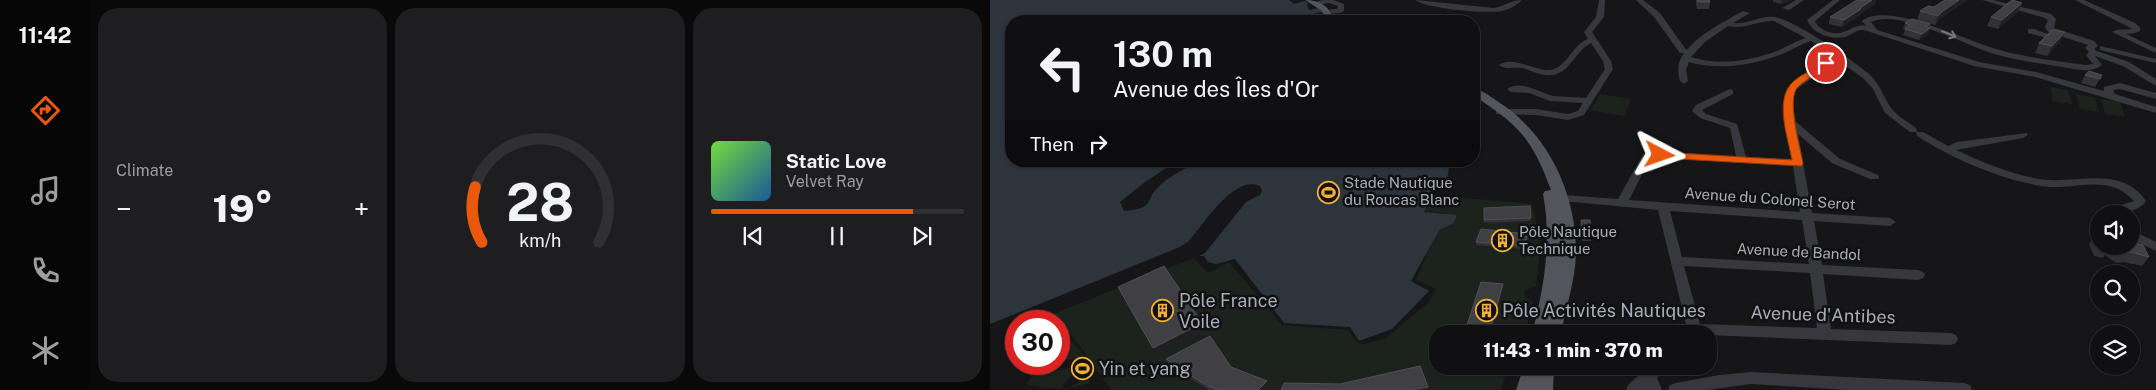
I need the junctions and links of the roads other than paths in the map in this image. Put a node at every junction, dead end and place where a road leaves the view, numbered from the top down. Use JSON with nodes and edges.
{"nodes":[{"id":1,"x":1418,"y":0,"type":"edge"},
{"id":2,"x":1519,"y":0,"type":"edge"},
{"id":3,"x":1602,"y":0,"type":"edge"},
{"id":4,"x":1640,"y":0,"type":"edge"},
{"id":5,"x":1801,"y":0,"type":"edge"},
{"id":6,"x":1837,"y":0,"type":"edge"},
{"id":7,"x":1985,"y":0,"type":"edge"},
{"id":8,"x":2078,"y":0,"type":"edge"},
{"id":9,"x":1344,"y":1,"type":"edge"},
{"id":10,"x":1325,"y":8,"type":"edge"},
{"id":11,"x":1786,"y":8,"type":"dead end"},
{"id":12,"x":1746,"y":13,"type":"dead end"},
{"id":13,"x":1867,"y":19,"type":"junction"},
{"id":14,"x":1727,"y":24,"type":"junction"},
{"id":15,"x":1854,"y":28,"type":"junction"},
{"id":16,"x":1874,"y":30,"type":"junction"},
{"id":17,"x":2030,"y":31,"type":"dead end"},
{"id":18,"x":1810,"y":39,"type":"junction"},
{"id":19,"x":1592,"y":40,"type":"junction"},
{"id":20,"x":2093,"y":49,"type":"junction"},
{"id":21,"x":2156,"y":51,"type":"edge"},
{"id":22,"x":1832,"y":53,"type":"junction"},
{"id":23,"x":1684,"y":55,"type":"junction"},
{"id":24,"x":2156,"y":61,"type":"edge"},
{"id":25,"x":1503,"y":65,"type":"dead end"},
{"id":26,"x":1684,"y":80,"type":"dead end"},
{"id":27,"x":2156,"y":82,"type":"edge"},
{"id":28,"x":1511,"y":89,"type":"dead end"},
{"id":29,"x":1730,"y":92,"type":"dead end"},
{"id":30,"x":1480,"y":95,"type":"edge"},
{"id":31,"x":2112,"y":96,"type":"junction"},
{"id":32,"x":2156,"y":96,"type":"edge"},
{"id":33,"x":1480,"y":99,"type":"edge"},
{"id":34,"x":1589,"y":101,"type":"junction"},
{"id":35,"x":2156,"y":110,"type":"edge"},
{"id":36,"x":1503,"y":112,"type":"junction"},
{"id":37,"x":1791,"y":123,"type":"junction"},
{"id":38,"x":1916,"y":132,"type":"joint"},
{"id":39,"x":2023,"y":135,"type":"dead end"},
{"id":40,"x":1948,"y":150,"type":"junction"},
{"id":41,"x":1742,"y":160,"type":"junction"},
{"id":42,"x":1798,"y":163,"type":"junction"},
{"id":43,"x":1874,"y":177,"type":"dead end"},
{"id":44,"x":1555,"y":197,"type":"junction"},
{"id":45,"x":1622,"y":202,"type":"junction"},
{"id":46,"x":2134,"y":205,"type":"edge"},
{"id":47,"x":1663,"y":207,"type":"junction"},
{"id":48,"x":1807,"y":216,"type":"junction"},
{"id":49,"x":1890,"y":222,"type":"dead end"},
{"id":50,"x":2140,"y":239,"type":"edge"},
{"id":51,"x":2156,"y":247,"type":"edge"},
{"id":52,"x":1677,"y":262,"type":"junction"},
{"id":53,"x":1816,"y":269,"type":"junction"},
{"id":54,"x":1918,"y":275,"type":"dead end"},
{"id":55,"x":1543,"y":325,"type":"edge"},
{"id":56,"x":1554,"y":325,"type":"edge"},
{"id":57,"x":1690,"y":325,"type":"edge"},
{"id":58,"x":1717,"y":332,"type":"edge"},
{"id":59,"x":1825,"y":334,"type":"junction"},
{"id":60,"x":1951,"y":338,"type":"dead end"},
{"id":61,"x":1530,"y":375,"type":"edge"},
{"id":62,"x":1545,"y":375,"type":"edge"},
{"id":63,"x":1654,"y":377,"type":"edge"},
{"id":64,"x":1862,"y":387,"type":"edge"},
{"id":65,"x":1686,"y":389,"type":"edge"},
{"id":66,"x":1526,"y":390,"type":"edge"},
{"id":67,"x":1543,"y":390,"type":"edge"},
{"id":68,"x":1634,"y":390,"type":"edge"},
{"id":69,"x":1963,"y":390,"type":"edge"}],
"edges":[{"from":1,"to":2,"type":"street"},
{"from":3,"to":19,"type":"street"},
{"from":4,"to":23,"type":"street"},
{"from":5,"to":11,"type":"street"},
{"from":6,"to":15,"type":"street"},
{"from":7,"to":20,"type":"street"},
{"from":8,"to":21,"type":"street"},
{"from":9,"to":10,"type":"street"},
{"from":9,"to":10,"type":"street"},
{"from":12,"to":14,"type":"street"},
{"from":13,"to":15,"type":"street"},
{"from":13,"to":16,"type":"street"},
{"from":13,"to":20,"type":"street","one_way":true},
{"from":14,"to":18,"type":"street"},
{"from":14,"to":23,"type":"street"},
{"from":15,"to":16,"type":"street"},
{"from":16,"to":31,"type":"street"},
{"from":17,"to":20,"type":"street"},
{"from":18,"to":22,"type":"street"},
{"from":18,"to":23,"type":"street"},
{"from":19,"to":25,"type":"street"},
{"from":19,"to":34,"type":"street"},
{"from":20,"to":24,"type":"street"},
{"from":20,"to":27,"type":"street"},
{"from":22,"to":37,"type":"street"},
{"from":22,"to":38,"type":"street"},
{"from":23,"to":26,"type":"street"},
{"from":28,"to":34,"type":"street"},
{"from":29,"to":41,"type":"street"},
{"from":30,"to":36,"type":"main road"},
{"from":31,"to":32,"type":"street"},
{"from":31,"to":35,"type":"street"},
{"from":33,"to":36,"type":"main road"},
{"from":34,"to":36,"type":"street"},
{"from":36,"to":44,"type":"main road"},
{"from":37,"to":42,"type":"street"},
{"from":37,"to":43,"type":"street"},
{"from":38,"to":40,"type":"street"},
{"from":39,"to":40,"type":"street"},
{"from":40,"to":46,"type":"street"},
{"from":41,"to":42,"type":"street"},
{"from":41,"to":45,"type":"street"},
{"from":42,"to":48,"type":"street"},
{"from":44,"to":45,"type":"street","name":"Avenue du Colonel Serot"},
{"from":44,"to":55,"type":"main road"},
{"from":44,"to":56,"type":"main road"},
{"from":45,"to":47,"type":"street","name":"Avenue du Colonel Serot"},
{"from":47,"to":48,"type":"street","name":"Avenue du Colonel Serot"},
{"from":47,"to":52,"type":"street"},
{"from":48,"to":49,"type":"street","name":"Avenue du Colonel Serot"},
{"from":48,"to":53,"type":"street"},
{"from":50,"to":51,"type":"street"},
{"from":52,"to":53,"type":"street","name":"Avenue de Bandol"},
{"from":52,"to":57,"type":"street"},
{"from":53,"to":54,"type":"street","name":"Avenue de Bandol"},
{"from":53,"to":59,"type":"street"},
{"from":58,"to":59,"type":"street","name":"Avenue d'Antibes"},
{"from":59,"to":60,"type":"street","name":"Avenue d'Antibes"},
{"from":61,"to":66,"type":"main road"},
{"from":62,"to":67,"type":"main road"},
{"from":63,"to":68,"type":"street"},
{"from":64,"to":65,"type":"street"},
{"from":64,"to":69,"type":"street"}]}
